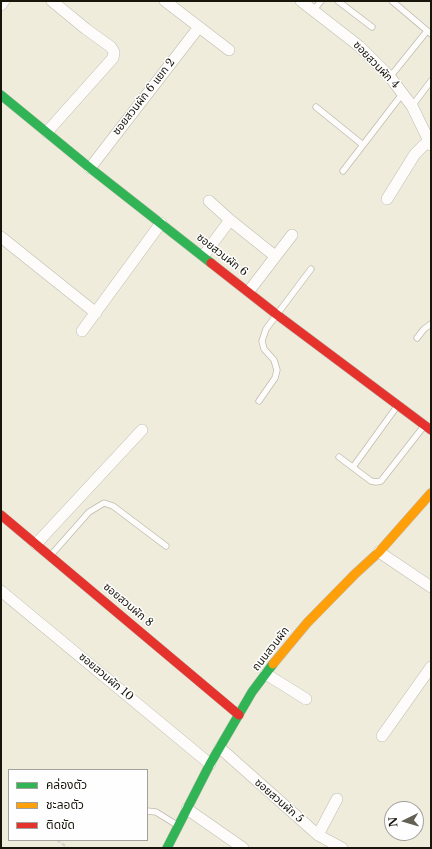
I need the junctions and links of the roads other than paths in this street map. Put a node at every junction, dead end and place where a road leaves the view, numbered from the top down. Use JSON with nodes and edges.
{"nodes":[{"id":1,"x":4,"y":1,"type":"edge"},
{"id":2,"x":52,"y":1,"type":"edge"},
{"id":3,"x":165,"y":1,"type":"edge"},
{"id":4,"x":301,"y":1,"type":"edge"},
{"id":5,"x":321,"y":1,"type":"edge"},
{"id":6,"x":338,"y":1,"type":"edge"},
{"id":7,"x":392,"y":1,"type":"edge"},
{"id":8,"x":1,"y":5,"type":"edge"},
{"id":9,"x":314,"y":11,"type":"junction"},
{"id":10,"x":199,"y":27,"type":"junction"},
{"id":11,"x":372,"y":27,"type":"dead end"},
{"id":12,"x":429,"y":32,"type":"edge"},
{"id":13,"x":229,"y":50,"type":"dead end"},
{"id":14,"x":390,"y":77,"type":"junction"},
{"id":15,"x":431,"y":81,"type":"edge"},
{"id":16,"x":403,"y":93,"type":"junction"},
{"id":17,"x":1,"y":94,"type":"edge"},
{"id":18,"x":412,"y":106,"type":"junction"},
{"id":19,"x":316,"y":107,"type":"dead end"},
{"id":20,"x":427,"y":124,"type":"edge"},
{"id":21,"x":47,"y":132,"type":"junction"},
{"id":22,"x":430,"y":143,"type":"edge"},
{"id":23,"x":363,"y":146,"type":"junction"},
{"id":24,"x":90,"y":168,"type":"junction"},
{"id":25,"x":343,"y":171,"type":"dead end"},
{"id":26,"x":387,"y":199,"type":"dead end"},
{"id":27,"x":209,"y":201,"type":"dead end"},
{"id":28,"x":230,"y":220,"type":"junction"},
{"id":29,"x":161,"y":223,"type":"junction"},
{"id":30,"x":292,"y":234,"type":"dead end"},
{"id":31,"x":1,"y":237,"type":"edge"},
{"id":32,"x":204,"y":255,"type":"junction"},
{"id":33,"x":275,"y":256,"type":"junction"},
{"id":34,"x":310,"y":269,"type":"dead end"},
{"id":35,"x":249,"y":291,"type":"junction"},
{"id":36,"x":96,"y":313,"type":"junction"},
{"id":37,"x":276,"y":314,"type":"junction"},
{"id":38,"x":431,"y":324,"type":"edge"},
{"id":39,"x":82,"y":332,"type":"dead end"},
{"id":40,"x":417,"y":338,"type":"dead end"},
{"id":41,"x":259,"y":401,"type":"dead end"},
{"id":42,"x":399,"y":405,"type":"junction"},
{"id":43,"x":427,"y":428,"type":"edge"},
{"id":44,"x":142,"y":430,"type":"dead end"},
{"id":45,"x":339,"y":457,"type":"dead end"},
{"id":46,"x":353,"y":467,"type":"junction"},
{"id":47,"x":431,"y":493,"type":"edge"},
{"id":48,"x":1,"y":515,"type":"edge"},
{"id":49,"x":36,"y":544,"type":"junction"},
{"id":50,"x":166,"y":546,"type":"dead end"},
{"id":51,"x":379,"y":552,"type":"junction"},
{"id":52,"x":50,"y":556,"type":"junction"},
{"id":53,"x":431,"y":587,"type":"edge"},
{"id":54,"x":1,"y":591,"type":"edge"},
{"id":55,"x":431,"y":667,"type":"edge"},
{"id":56,"x":266,"y":674,"type":"junction"},
{"id":57,"x":306,"y":699,"type":"dead end"},
{"id":58,"x":239,"y":715,"type":"junction"},
{"id":59,"x":382,"y":736,"type":"dead end"},
{"id":60,"x":220,"y":748,"type":"junction"},
{"id":61,"x":210,"y":764,"type":"junction"},
{"id":62,"x":337,"y":799,"type":"dead end"},
{"id":63,"x":187,"y":809,"type":"junction"},
{"id":64,"x":148,"y":811,"type":"edge"},
{"id":65,"x":178,"y":826,"type":"junction"},
{"id":66,"x":318,"y":835,"type":"junction"},
{"id":67,"x":167,"y":848,"type":"edge"},
{"id":68,"x":243,"y":848,"type":"edge"},
{"id":69,"x":342,"y":848,"type":"edge"}],
"edges":[{"from":1,"to":8,"type":"street"},
{"from":2,"to":21,"type":"street"},
{"from":3,"to":10,"type":"street"},
{"from":4,"to":9,"type":"street","name":"ซอยสวนผัก 4"},
{"from":5,"to":9,"type":"lane"},
{"from":6,"to":11,"type":"lane"},
{"from":7,"to":12,"type":"lane"},
{"from":9,"to":14,"type":"street","name":"ซอยสวนผัก 4"},
{"from":10,"to":13,"type":"street"},
{"from":10,"to":24,"type":"street","name":"ซอยสวนผัก 6 แยก 2"},
{"from":12,"to":14,"type":"lane"},
{"from":14,"to":16,"type":"street","name":"ซอยสวนผัก 4"},
{"from":15,"to":18,"type":"lane"},
{"from":16,"to":18,"type":"street","name":"ซอยสวนผัก 4"},
{"from":16,"to":23,"type":"lane"},
{"from":17,"to":21,"type":"street","name":"ซอยสวนผัก 6"},
{"from":18,"to":20,"type":"street","name":"ซอยสวนผัก 4"},
{"from":19,"to":23,"type":"lane"},
{"from":20,"to":22,"type":"street","name":"ซอยสวนผัก 4"},
{"from":21,"to":24,"type":"street","name":"ซอยสวนผัก 6"},
{"from":22,"to":26,"type":"street"},
{"from":23,"to":25,"type":"lane"},
{"from":24,"to":29,"type":"street","name":"ซอยสวนผัก 6"},
{"from":27,"to":28,"type":"street"},
{"from":28,"to":32,"type":"street"},
{"from":28,"to":33,"type":"street"},
{"from":29,"to":32,"type":"street","name":"ซอยสวนผัก 6"},
{"from":29,"to":36,"type":"street"},
{"from":30,"to":33,"type":"street"},
{"from":31,"to":36,"type":"street"},
{"from":32,"to":35,"type":"street","name":"ซอยสวนผัก 6"},
{"from":33,"to":35,"type":"street"},
{"from":34,"to":37,"type":"lane"},
{"from":35,"to":37,"type":"street","name":"ซอยสวนผัก 6"},
{"from":36,"to":39,"type":"street"},
{"from":37,"to":41,"type":"lane"},
{"from":37,"to":42,"type":"street","name":"ซอยสวนผัก 6"},
{"from":38,"to":40,"type":"lane"},
{"from":42,"to":43,"type":"street","name":"ซอยสวนผัก 6"},
{"from":42,"to":46,"type":"lane"},
{"from":43,"to":46,"type":"lane"},
{"from":44,"to":49,"type":"street"},
{"from":45,"to":46,"type":"lane"},
{"from":47,"to":51,"type":"street","name":"ถนนสวนผัก"},
{"from":48,"to":49,"type":"street","name":"ซอยสวนผัก 8"},
{"from":49,"to":52,"type":"street","name":"ซอยสวนผัก 8"},
{"from":50,"to":52,"type":"lane"},
{"from":51,"to":53,"type":"street"},
{"from":51,"to":56,"type":"street","name":"ถนนสวนผัก"},
{"from":52,"to":58,"type":"street","name":"ซอยสวนผัก 8"},
{"from":54,"to":61,"type":"street","name":"ซอยสวนผัก 10"},
{"from":55,"to":59,"type":"street"},
{"from":56,"to":57,"type":"street"},
{"from":56,"to":58,"type":"street","name":"ถนนสวนผัก"},
{"from":58,"to":60,"type":"street","name":"ถนนสวนผัก"},
{"from":60,"to":61,"type":"street","name":"ถนนสวนผัก"},
{"from":60,"to":66,"type":"street","name":"ซอยสวนผัก 5"},
{"from":61,"to":63,"type":"street","name":"ถนนสวนผัก"},
{"from":62,"to":66,"type":"street"},
{"from":63,"to":65,"type":"street","name":"ถนนสวนผัก"},
{"from":63,"to":68,"type":"street"},
{"from":64,"to":65,"type":"lane"},
{"from":65,"to":67,"type":"street","name":"ถนนสวนผัก"},
{"from":66,"to":69,"type":"street","name":"ซอยสวนผัก 5"}]}
